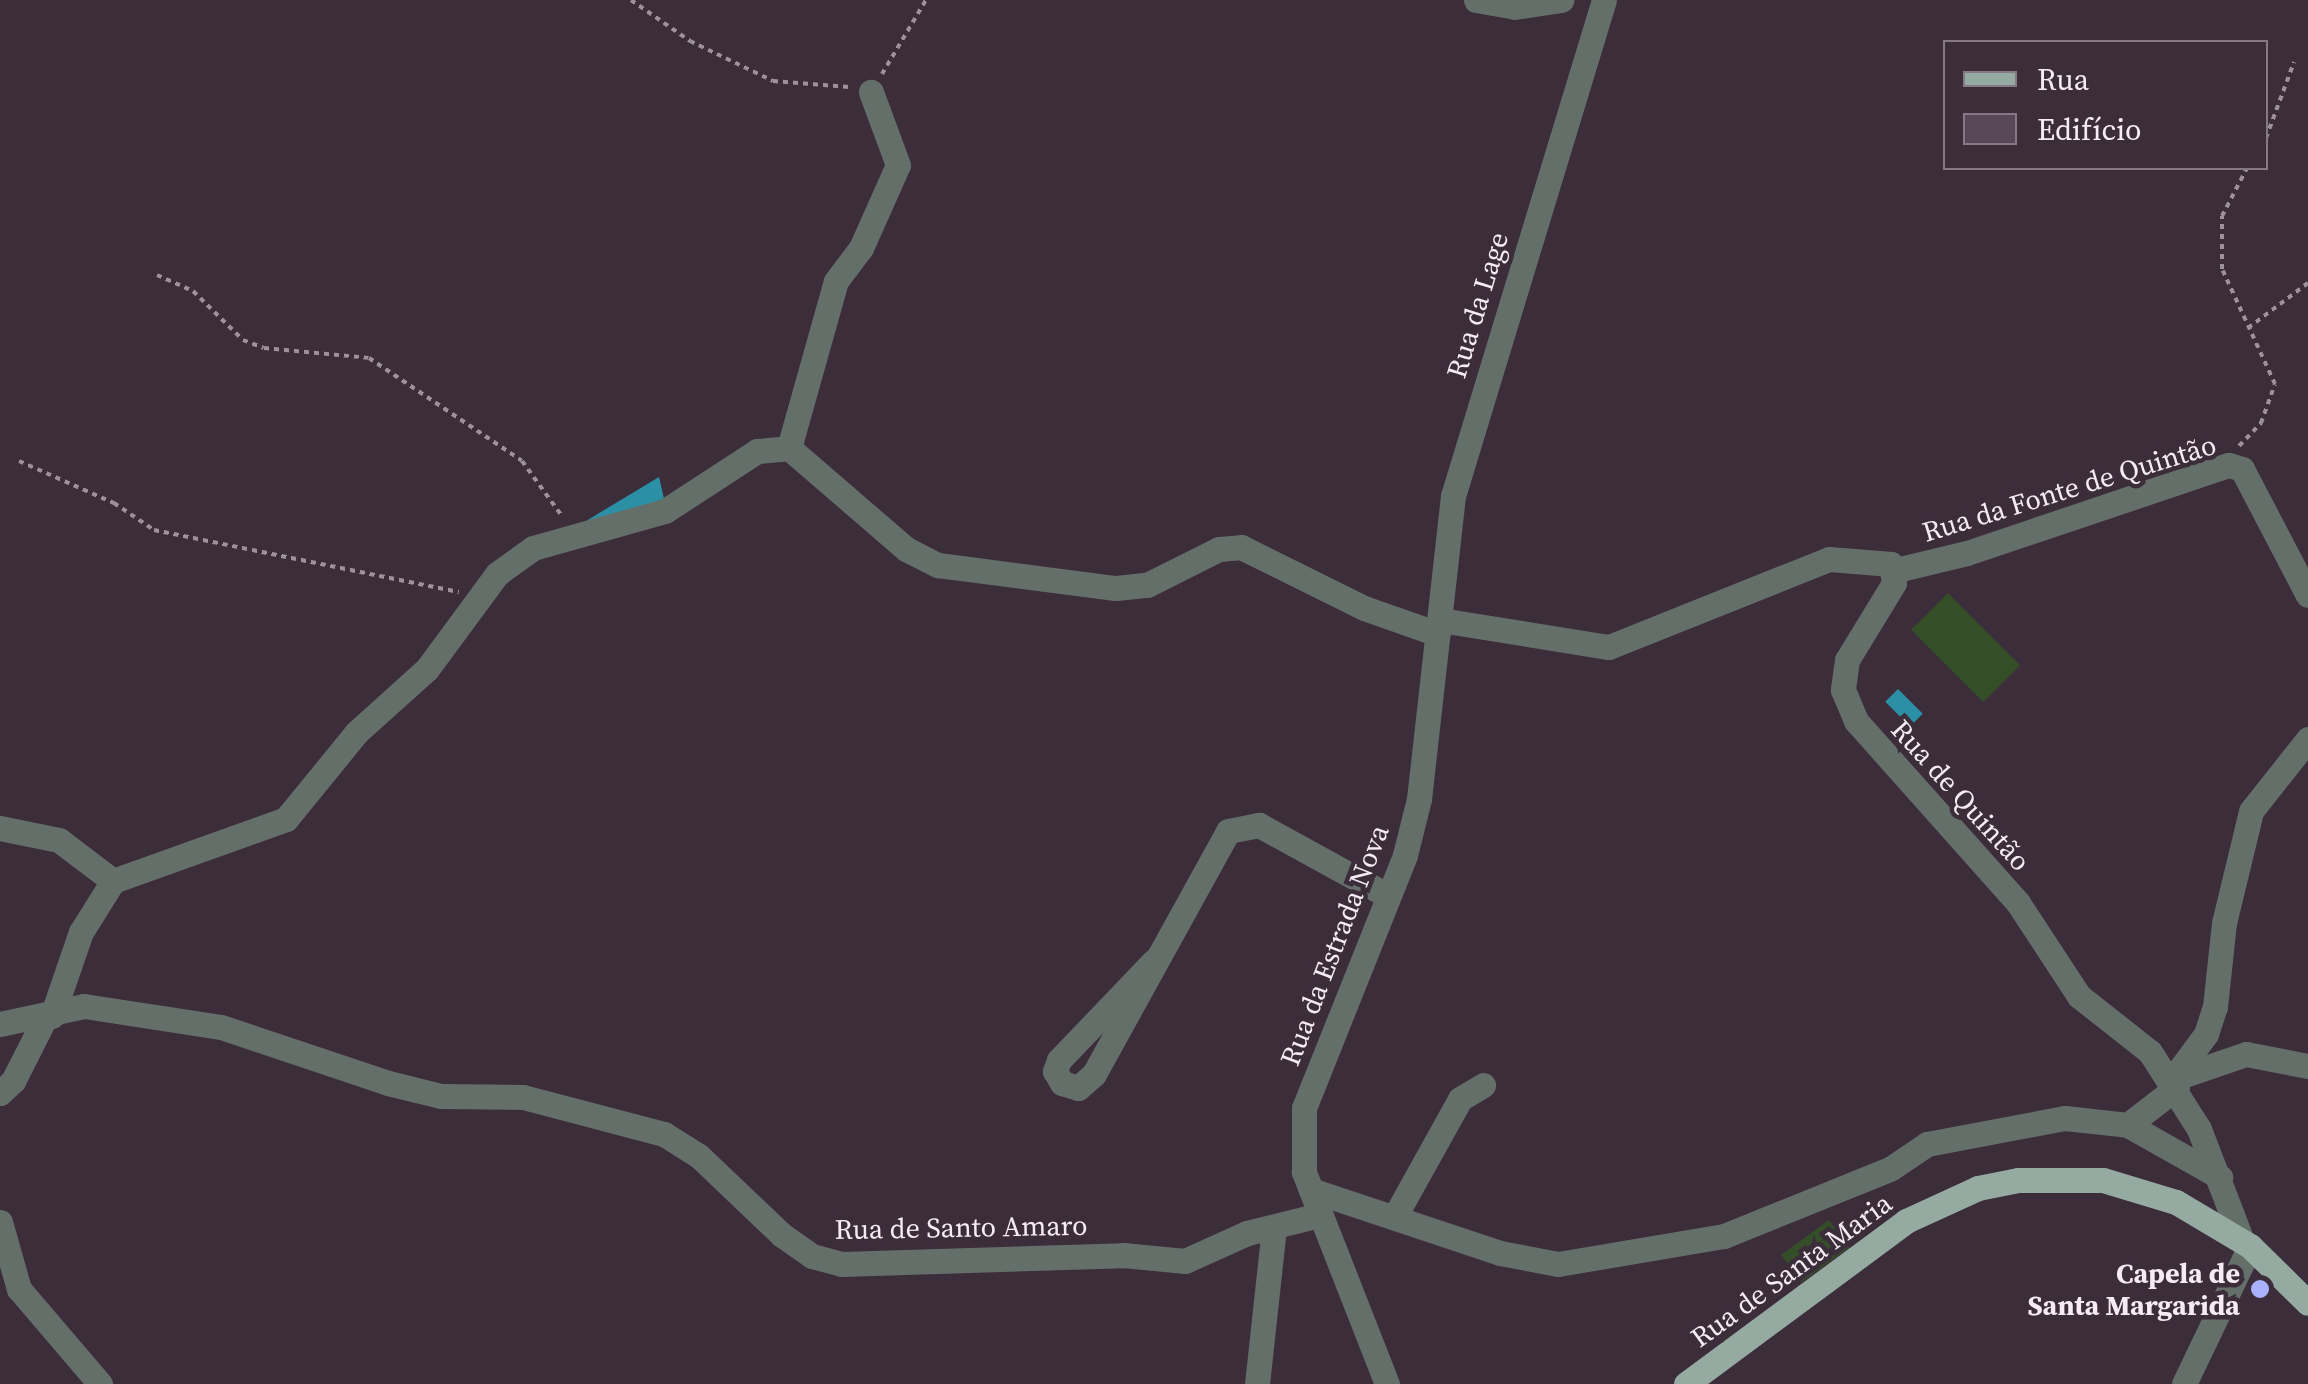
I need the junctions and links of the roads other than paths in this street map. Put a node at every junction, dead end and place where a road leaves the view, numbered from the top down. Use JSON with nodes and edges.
{"nodes":[{"id":1,"x":1476,"y":0,"type":"edge"},
{"id":2,"x":1560,"y":0,"type":"edge"},
{"id":3,"x":1604,"y":0,"type":"edge"},
{"id":4,"x":871,"y":92,"type":"road end"},
{"id":5,"x":789,"y":448,"type":"junction"},
{"id":6,"x":1892,"y":571,"type":"junction"},
{"id":7,"x":2308,"y":595,"type":"edge"},
{"id":8,"x":1439,"y":627,"type":"junction"},
{"id":9,"x":2303,"y":757,"type":"edge"},
{"id":10,"x":0,"y":828,"type":"edge"},
{"id":11,"x":113,"y":881,"type":"junction"},
{"id":12,"x":1388,"y":896,"type":"junction"},
{"id":13,"x":1154,"y":961,"type":"junction"},
{"id":14,"x":48,"y":1017,"type":"junction"},
{"id":15,"x":0,"y":1024,"type":"edge"},
{"id":16,"x":2308,"y":1066,"type":"edge"},
{"id":17,"x":2174,"y":1084,"type":"junction"},
{"id":18,"x":1483,"y":1085,"type":"dead end"},
{"id":19,"x":0,"y":1093,"type":"edge"},
{"id":20,"x":2128,"y":1126,"type":"junction"},
{"id":21,"x":2220,"y":1177,"type":"junction"},
{"id":22,"x":1315,"y":1203,"type":"junction"},
{"id":23,"x":1395,"y":1216,"type":"junction"},
{"id":24,"x":0,"y":1222,"type":"edge"},
{"id":25,"x":1274,"y":1228,"type":"junction"},
{"id":26,"x":2246,"y":1244,"type":"junction"},
{"id":27,"x":2308,"y":1303,"type":"edge"},
{"id":28,"x":100,"y":1384,"type":"edge"},
{"id":29,"x":1256,"y":1384,"type":"edge"},
{"id":30,"x":1387,"y":1384,"type":"edge"},
{"id":31,"x":1686,"y":1384,"type":"edge"},
{"id":32,"x":2184,"y":1384,"type":"edge"}],
"edges":[{"from":1,"to":2,"type":"street"},
{"from":3,"to":8,"type":"street","name":"Rua da Lage"},
{"from":4,"to":5,"type":"street"},
{"from":5,"to":8,"type":"street"},
{"from":5,"to":11,"type":"street"},
{"from":6,"to":7,"type":"street","name":"Rua da Fonte de Quintão"},
{"from":6,"to":8,"type":"street"},
{"from":6,"to":17,"type":"street","name":"Rua de Quintão"},
{"from":8,"to":12,"type":"street","name":"Rua da Estrada Nova"},
{"from":9,"to":17,"type":"street"},
{"from":10,"to":11,"type":"street"},
{"from":11,"to":14,"type":"street"},
{"from":12,"to":13,"type":"street"},
{"from":12,"to":22,"type":"street","name":"Rua da Estrada Nova"},
{"from":13,"to":13,"type":"street"},
{"from":14,"to":15,"type":"street","name":"Rua de Santo Amaro"},
{"from":14,"to":19,"type":"street"},
{"from":14,"to":25,"type":"street","name":"Rua de Santo Amaro"},
{"from":16,"to":17,"type":"street"},
{"from":17,"to":20,"type":"street"},
{"from":17,"to":21,"type":"street","name":"Rua de Quintão"},
{"from":18,"to":23,"type":"street"},
{"from":20,"to":21,"type":"street"},
{"from":20,"to":23,"type":"street"},
{"from":21,"to":26,"type":"street","name":"Rua de Quintão"},
{"from":22,"to":23,"type":"street"},
{"from":22,"to":25,"type":"street","name":"Rua de Santo Amaro"},
{"from":22,"to":30,"type":"street","name":"Rua da Estrada Nova"},
{"from":24,"to":28,"type":"street"},
{"from":25,"to":29,"type":"street"},
{"from":26,"to":27,"type":"main road","name":"Rua de Santa Maria"},
{"from":26,"to":31,"type":"main road","name":"Rua de Santa Maria"},
{"from":26,"to":32,"type":"street"}]}
